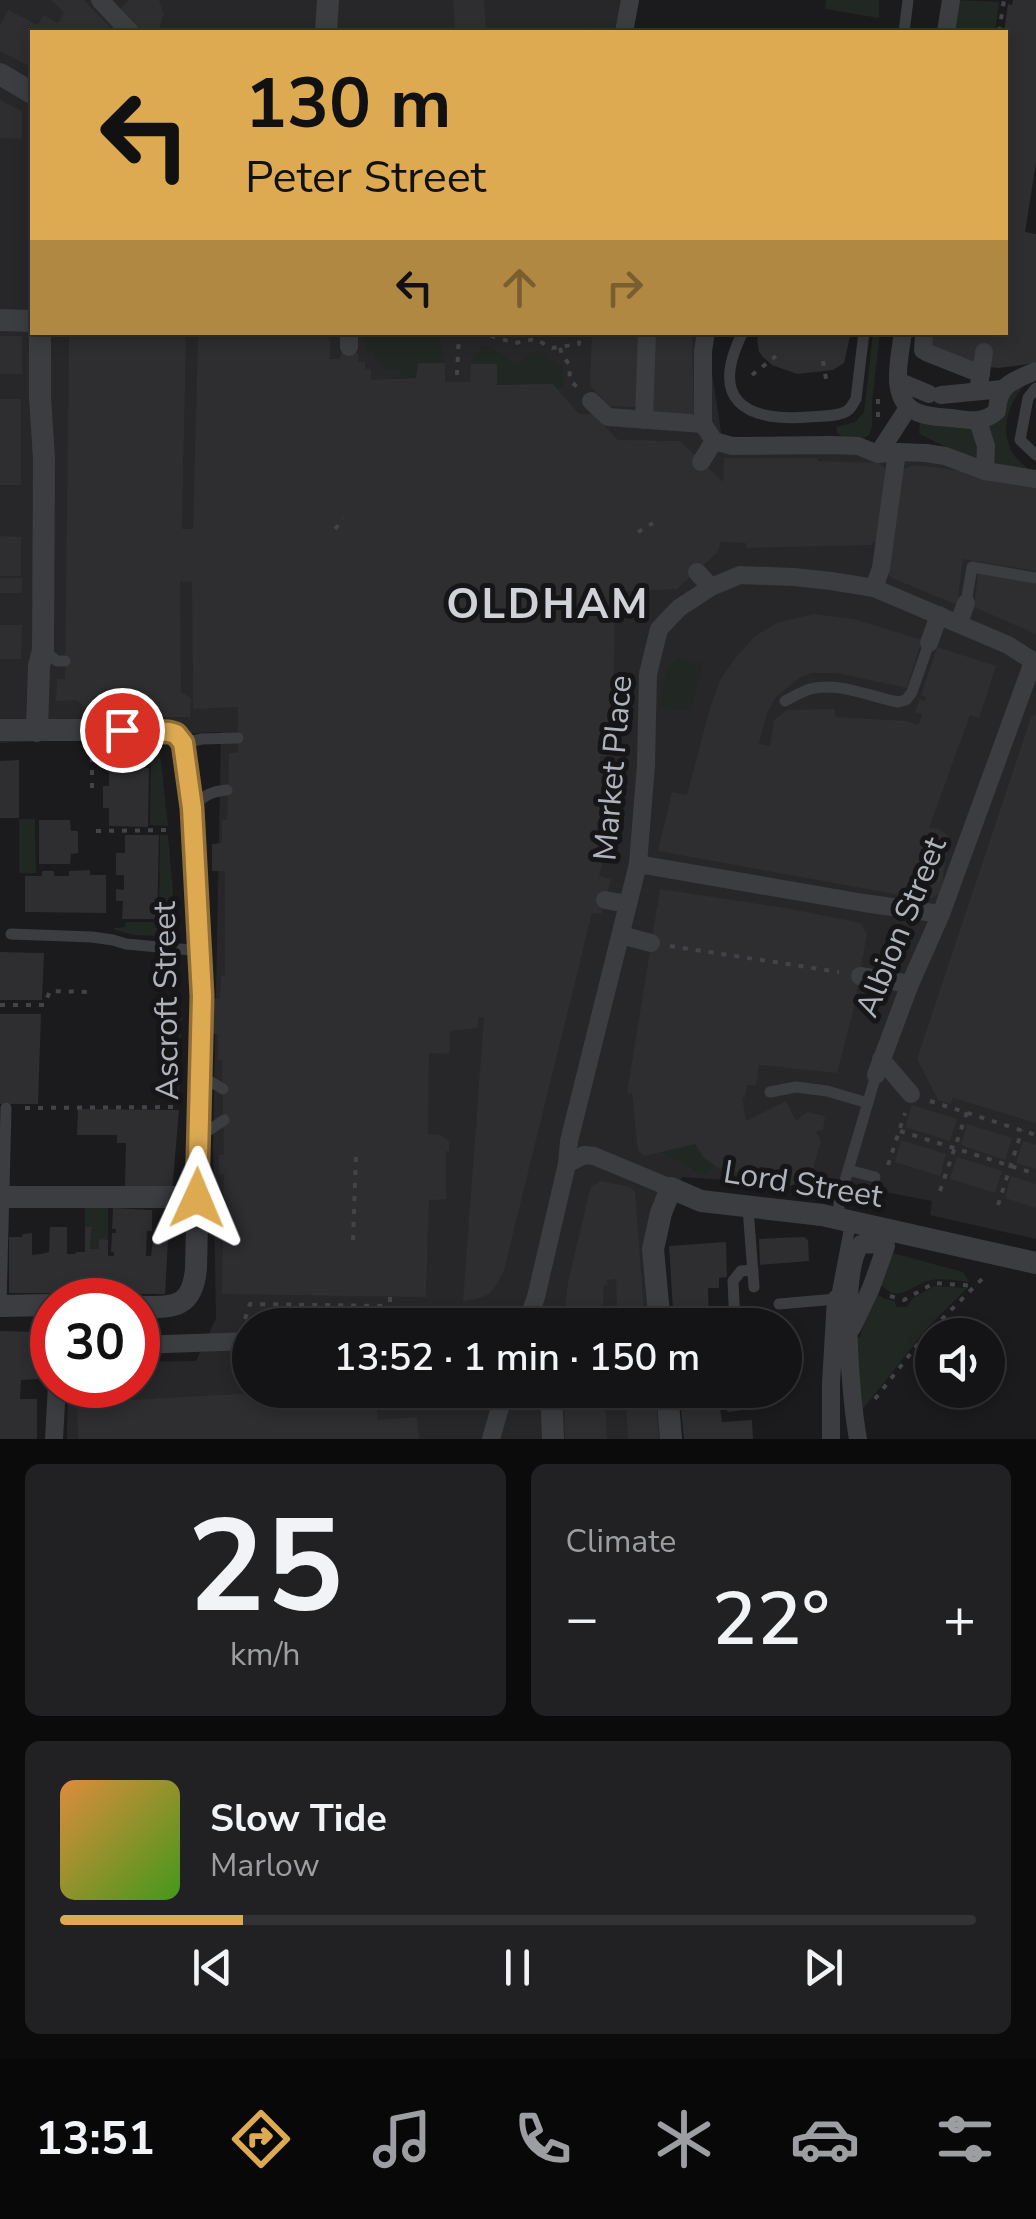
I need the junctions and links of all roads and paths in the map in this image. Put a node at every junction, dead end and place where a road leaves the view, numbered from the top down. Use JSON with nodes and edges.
{"nodes":[{"id":1,"x":100,"y":0,"type":"edge"},
{"id":2,"x":328,"y":0,"type":"edge"},
{"id":3,"x":630,"y":0,"type":"edge"},
{"id":4,"x":908,"y":0,"type":"edge"},
{"id":5,"x":951,"y":0,"type":"edge"},
{"id":6,"x":1004,"y":0,"type":"edge"},
{"id":7,"x":128,"y":30,"type":"edge"},
{"id":8,"x":326,"y":30,"type":"edge"},
{"id":9,"x":624,"y":30,"type":"edge"},
{"id":10,"x":904,"y":30,"type":"edge"},
{"id":11,"x":946,"y":30,"type":"edge"},
{"id":12,"x":999,"y":30,"type":"edge"},
{"id":13,"x":0,"y":74,"type":"edge"},
{"id":14,"x":30,"y":92,"type":"edge"},
{"id":15,"x":0,"y":320,"type":"edge"},
{"id":16,"x":30,"y":320,"type":"edge"},
{"id":17,"x":40,"y":335,"type":"edge"},
{"id":18,"x":458,"y":335,"type":"edge"},
{"id":19,"x":488,"y":335,"type":"edge"},
{"id":20,"x":580,"y":335,"type":"edge"},
{"id":21,"x":647,"y":335,"type":"edge"},
{"id":22,"x":742,"y":335,"type":"edge"},
{"id":23,"x":864,"y":335,"type":"edge"},
{"id":24,"x":534,"y":336,"type":"edge"},
{"id":25,"x":916,"y":337,"type":"edge"},
{"id":26,"x":701,"y":340,"type":"edge"},
{"id":27,"x":560,"y":347,"type":"junction"},
{"id":28,"x":984,"y":352,"type":"dead end"},
{"id":29,"x":776,"y":356,"type":"dead end"},
{"id":30,"x":823,"y":361,"type":"dead end"},
{"id":31,"x":1036,"y":372,"type":"edge"},
{"id":32,"x":457,"y":375,"type":"dead end"},
{"id":33,"x":752,"y":375,"type":"dead end"},
{"id":34,"x":826,"y":379,"type":"dead end"},
{"id":35,"x":898,"y":381,"type":"junction"},
{"id":36,"x":980,"y":382,"type":"junction"},
{"id":37,"x":1036,"y":388,"type":"edge"},
{"id":38,"x":1003,"y":389,"type":"junction"},
{"id":39,"x":591,"y":401,"type":"joint"},
{"id":40,"x":908,"y":408,"type":"junction"},
{"id":41,"x":644,"y":420,"type":"junction"},
{"id":42,"x":978,"y":420,"type":"junction"},
{"id":43,"x":703,"y":424,"type":"junction"},
{"id":44,"x":714,"y":440,"type":"junction"},
{"id":45,"x":888,"y":453,"type":"junction"},
{"id":46,"x":1036,"y":455,"type":"edge"},
{"id":47,"x":701,"y":462,"type":"dead end"},
{"id":48,"x":984,"y":471,"type":"junction"},
{"id":49,"x":1036,"y":480,"type":"edge"},
{"id":50,"x":344,"y":520,"type":"dead end"},
{"id":51,"x":653,"y":523,"type":"dead end"},
{"id":52,"x":335,"y":530,"type":"dead end"},
{"id":53,"x":638,"y":532,"type":"dead end"},
{"id":54,"x":697,"y":572,"type":"dead end"},
{"id":55,"x":1036,"y":578,"type":"edge"},
{"id":56,"x":711,"y":588,"type":"junction"},
{"id":57,"x":874,"y":588,"type":"junction"},
{"id":58,"x":966,"y":603,"type":"joint"},
{"id":59,"x":939,"y":615,"type":"junction"},
{"id":60,"x":960,"y":623,"type":"junction"},
{"id":61,"x":929,"y":643,"type":"joint"},
{"id":62,"x":43,"y":650,"type":"junction"},
{"id":63,"x":65,"y":662,"type":"dead end"},
{"id":64,"x":1035,"y":662,"type":"edge"},
{"id":65,"x":785,"y":701,"type":"dead end"},
{"id":66,"x":0,"y":730,"type":"edge"},
{"id":67,"x":37,"y":730,"type":"junction"},
{"id":68,"x":238,"y":738,"type":"dead end"},
{"id":69,"x":183,"y":743,"type":"junction"},
{"id":70,"x":92,"y":764,"type":"dead end"},
{"id":71,"x":92,"y":788,"type":"dead end"},
{"id":72,"x":227,"y":790,"type":"dead end"},
{"id":73,"x":192,"y":808,"type":"junction"},
{"id":74,"x":173,"y":830,"type":"dead end"},
{"id":75,"x":96,"y":831,"type":"dead end"},
{"id":76,"x":638,"y":864,"type":"junction"},
{"id":77,"x":605,"y":900,"type":"dead end"},
{"id":78,"x":627,"y":904,"type":"junction"},
{"id":79,"x":942,"y":914,"type":"junction"},
{"id":80,"x":11,"y":934,"type":"dead end"},
{"id":81,"x":620,"y":935,"type":"junction"},
{"id":82,"x":651,"y":942,"type":"joint"},
{"id":83,"x":201,"y":952,"type":"junction"},
{"id":84,"x":860,"y":976,"type":"joint"},
{"id":85,"x":910,"y":984,"type":"junction"},
{"id":86,"x":89,"y":992,"type":"dead end"},
{"id":87,"x":0,"y":1005,"type":"edge"},
{"id":88,"x":879,"y":1067,"type":"junction"},
{"id":89,"x":201,"y":1076,"type":"junction"},
{"id":90,"x":223,"y":1090,"type":"dead end"},
{"id":91,"x":770,"y":1092,"type":"dead end"},
{"id":92,"x":911,"y":1094,"type":"junction"},
{"id":93,"x":868,"y":1102,"type":"junction"},
{"id":94,"x":185,"y":1107,"type":"dead end"},
{"id":95,"x":6,"y":1108,"type":"joint"},
{"id":96,"x":966,"y":1112,"type":"junction"},
{"id":97,"x":224,"y":1120,"type":"dead end"},
{"id":98,"x":900,"y":1130,"type":"junction"},
{"id":99,"x":1022,"y":1130,"type":"junction"},
{"id":100,"x":1036,"y":1134,"type":"edge"},
{"id":101,"x":199,"y":1137,"type":"junction"},
{"id":102,"x":954,"y":1148,"type":"junction"},
{"id":103,"x":356,"y":1154,"type":"dead end"},
{"id":104,"x":568,"y":1164,"type":"junction"},
{"id":105,"x":1010,"y":1166,"type":"junction"},
{"id":106,"x":848,"y":1170,"type":"junction"},
{"id":107,"x":1036,"y":1174,"type":"edge"},
{"id":108,"x":879,"y":1178,"type":"joint"},
{"id":109,"x":671,"y":1188,"type":"junction"},
{"id":110,"x":940,"y":1191,"type":"dead end"},
{"id":111,"x":5,"y":1197,"type":"junction"},
{"id":112,"x":197,"y":1198,"type":"junction"},
{"id":113,"x":998,"y":1205,"type":"dead end"},
{"id":114,"x":748,"y":1208,"type":"junction"},
{"id":115,"x":845,"y":1219,"type":"junction"},
{"id":116,"x":352,"y":1240,"type":"dead end"},
{"id":117,"x":1036,"y":1263,"type":"edge"},
{"id":118,"x":753,"y":1270,"type":"junction"},
{"id":119,"x":985,"y":1276,"type":"dead end"},
{"id":120,"x":976,"y":1286,"type":"junction"},
{"id":121,"x":754,"y":1287,"type":"dead end"},
{"id":122,"x":843,"y":1294,"type":"junction"},
{"id":123,"x":884,"y":1294,"type":"junction"},
{"id":124,"x":311,"y":1296,"type":"dead end"},
{"id":125,"x":345,"y":1296,"type":"dead end"},
{"id":126,"x":390,"y":1297,"type":"dead end"},
{"id":127,"x":250,"y":1304,"type":"dead end"},
{"id":128,"x":311,"y":1304,"type":"junction"},
{"id":129,"x":326,"y":1304,"type":"junction"},
{"id":130,"x":779,"y":1304,"type":"dead end"},
{"id":131,"x":30,"y":1305,"type":"edge"},
{"id":132,"x":344,"y":1305,"type":"junction"},
{"id":133,"x":0,"y":1306,"type":"edge"},
{"id":134,"x":390,"y":1306,"type":"joint"},
{"id":135,"x":160,"y":1308,"type":"edge"},
{"id":136,"x":326,"y":1308,"type":"edge"},
{"id":137,"x":532,"y":1308,"type":"edge"},
{"id":138,"x":659,"y":1308,"type":"edge"},
{"id":139,"x":734,"y":1308,"type":"edge"},
{"id":140,"x":850,"y":1333,"type":"junction"},
{"id":141,"x":232,"y":1342,"type":"edge"},
{"id":142,"x":160,"y":1344,"type":"edge"},
{"id":143,"x":56,"y":1408,"type":"edge"},
{"id":144,"x":500,"y":1408,"type":"edge"},
{"id":145,"x":552,"y":1408,"type":"edge"},
{"id":146,"x":668,"y":1408,"type":"edge"},
{"id":147,"x":858,"y":1426,"type":"edge"},
{"id":148,"x":54,"y":1439,"type":"edge"},
{"id":149,"x":491,"y":1439,"type":"edge"},
{"id":150,"x":554,"y":1439,"type":"edge"},
{"id":151,"x":671,"y":1439,"type":"edge"},
{"id":152,"x":831,"y":1439,"type":"edge"}],
"edges":[{"from":1,"to":7,"type":"street"},
{"from":2,"to":8,"type":"street"},
{"from":3,"to":9,"type":"street"},
{"from":4,"to":10,"type":"lane"},
{"from":5,"to":11,"type":"street"},
{"from":6,"to":12,"type":"path"},
{"from":13,"to":14,"type":"street"},
{"from":15,"to":16,"type":"street"},
{"from":17,"to":62,"type":"street"},
{"from":18,"to":32,"type":"path"},
{"from":19,"to":24,"type":"path"},
{"from":20,"to":27,"type":"path"},
{"from":21,"to":41,"type":"street"},
{"from":22,"to":23,"type":"lane"},
{"from":24,"to":27,"type":"path"},
{"from":25,"to":35,"type":"street"},
{"from":25,"to":36,"type":"street"},
{"from":26,"to":43,"type":"street"},
{"from":27,"to":39,"type":"path"},
{"from":28,"to":36,"type":"street"},
{"from":29,"to":33,"type":"path"},
{"from":30,"to":34,"type":"path"},
{"from":31,"to":38,"type":"street"},
{"from":35,"to":36,"type":"street"},
{"from":35,"to":40,"type":"street"},
{"from":36,"to":38,"type":"street"},
{"from":37,"to":46,"type":"lane"},
{"from":38,"to":42,"type":"street"},
{"from":39,"to":41,"type":"street"},
{"from":40,"to":42,"type":"street"},
{"from":40,"to":45,"type":"street"},
{"from":41,"to":43,"type":"street"},
{"from":42,"to":48,"type":"street"},
{"from":43,"to":44,"type":"street"},
{"from":44,"to":45,"type":"street"},
{"from":44,"to":47,"type":"street"},
{"from":45,"to":48,"type":"street"},
{"from":45,"to":57,"type":"street"},
{"from":48,"to":49,"type":"street"},
{"from":50,"to":52,"type":"path"},
{"from":51,"to":53,"type":"path"},
{"from":54,"to":56,"type":"street"},
{"from":55,"to":58,"type":"lane"},
{"from":56,"to":57,"type":"street","name":"Market Place"},
{"from":56,"to":76,"type":"street","name":"Market Place"},
{"from":57,"to":59,"type":"street","name":"Market Place"},
{"from":58,"to":60,"type":"street"},
{"from":59,"to":60,"type":"street","name":"Market Place"},
{"from":59,"to":61,"type":"street"},
{"from":60,"to":64,"type":"street","name":"Market Place"},
{"from":61,"to":65,"type":"lane"},
{"from":62,"to":63,"type":"lane"},
{"from":62,"to":67,"type":"street"},
{"from":64,"to":79,"type":"street","name":"Albion Street"},
{"from":66,"to":67,"type":"street"},
{"from":67,"to":69,"type":"street"},
{"from":68,"to":69,"type":"lane"},
{"from":69,"to":73,"type":"street","name":"Ascroft Street"},
{"from":70,"to":71,"type":"path"},
{"from":72,"to":73,"type":"lane"},
{"from":73,"to":83,"type":"street","name":"Ascroft Street"},
{"from":74,"to":75,"type":"path"},
{"from":76,"to":78,"type":"street","name":"Market Place"},
{"from":76,"to":79,"type":"street"},
{"from":77,"to":78,"type":"street"},
{"from":78,"to":81,"type":"street","name":"Market Place"},
{"from":79,"to":85,"type":"street","name":"Albion Street"},
{"from":80,"to":83,"type":"lane"},
{"from":81,"to":82,"type":"street"},
{"from":81,"to":104,"type":"street","name":"Market Place"},
{"from":82,"to":84,"type":"path"},
{"from":83,"to":89,"type":"street","name":"Ascroft Street"},
{"from":84,"to":85,"type":"street"},
{"from":85,"to":88,"type":"street","name":"Albion Street"},
{"from":86,"to":87,"type":"path"},
{"from":88,"to":92,"type":"street"},
{"from":88,"to":93,"type":"lane","name":"Albion Street"},
{"from":89,"to":90,"type":"lane"},
{"from":89,"to":101,"type":"street","name":"Ascroft Street"},
{"from":91,"to":93,"type":"lane"},
{"from":92,"to":96,"type":"path"},
{"from":92,"to":98,"type":"path"},
{"from":93,"to":106,"type":"lane","name":"Albion Street"},
{"from":94,"to":95,"type":"path"},
{"from":95,"to":111,"type":"lane"},
{"from":96,"to":99,"type":"path"},
{"from":96,"to":102,"type":"path"},
{"from":97,"to":101,"type":"lane"},
{"from":98,"to":102,"type":"path"},
{"from":98,"to":108,"type":"path"},
{"from":99,"to":100,"type":"path"},
{"from":99,"to":105,"type":"path"},
{"from":101,"to":112,"type":"street","name":"Ascroft Street"},
{"from":102,"to":105,"type":"path"},
{"from":102,"to":110,"type":"path"},
{"from":103,"to":116,"type":"path"},
{"from":104,"to":109,"type":"street","name":"Lord Street"},
{"from":104,"to":137,"type":"street","name":"Market Place"},
{"from":105,"to":107,"type":"path"},
{"from":105,"to":113,"type":"path"},
{"from":106,"to":108,"type":"lane"},
{"from":106,"to":115,"type":"lane","name":"Albion Street"},
{"from":109,"to":114,"type":"street","name":"Lord Street"},
{"from":109,"to":138,"type":"street"},
{"from":111,"to":112,"type":"street"},
{"from":111,"to":133,"type":"lane"},
{"from":112,"to":135,"type":"street","name":"Ascroft Street"},
{"from":114,"to":115,"type":"street","name":"Lord Street"},
{"from":114,"to":118,"type":"lane"},
{"from":115,"to":117,"type":"street","name":"Lord Street"},
{"from":115,"to":122,"type":"lane","name":"Albion Street"},
{"from":118,"to":121,"type":"lane"},
{"from":118,"to":139,"type":"lane"},
{"from":119,"to":120,"type":"path"},
{"from":120,"to":123,"type":"path"},
{"from":120,"to":147,"type":"path"},
{"from":122,"to":123,"type":"street"},
{"from":122,"to":123,"type":"street"},
{"from":122,"to":130,"type":"lane"},
{"from":122,"to":140,"type":"street"},
{"from":122,"to":152,"type":"street"},
{"from":123,"to":140,"type":"street"},
{"from":124,"to":128,"type":"path"},
{"from":125,"to":132,"type":"path"},
{"from":126,"to":134,"type":"path"},
{"from":127,"to":128,"type":"path"},
{"from":128,"to":129,"type":"path"},
{"from":129,"to":132,"type":"path"},
{"from":129,"to":136,"type":"path"},
{"from":131,"to":133,"type":"street"},
{"from":132,"to":134,"type":"path"},
{"from":140,"to":147,"type":"street"},
{"from":141,"to":142,"type":"street"},
{"from":143,"to":148,"type":"street"},
{"from":144,"to":149,"type":"street"},
{"from":145,"to":150,"type":"street"},
{"from":146,"to":151,"type":"street"}]}
